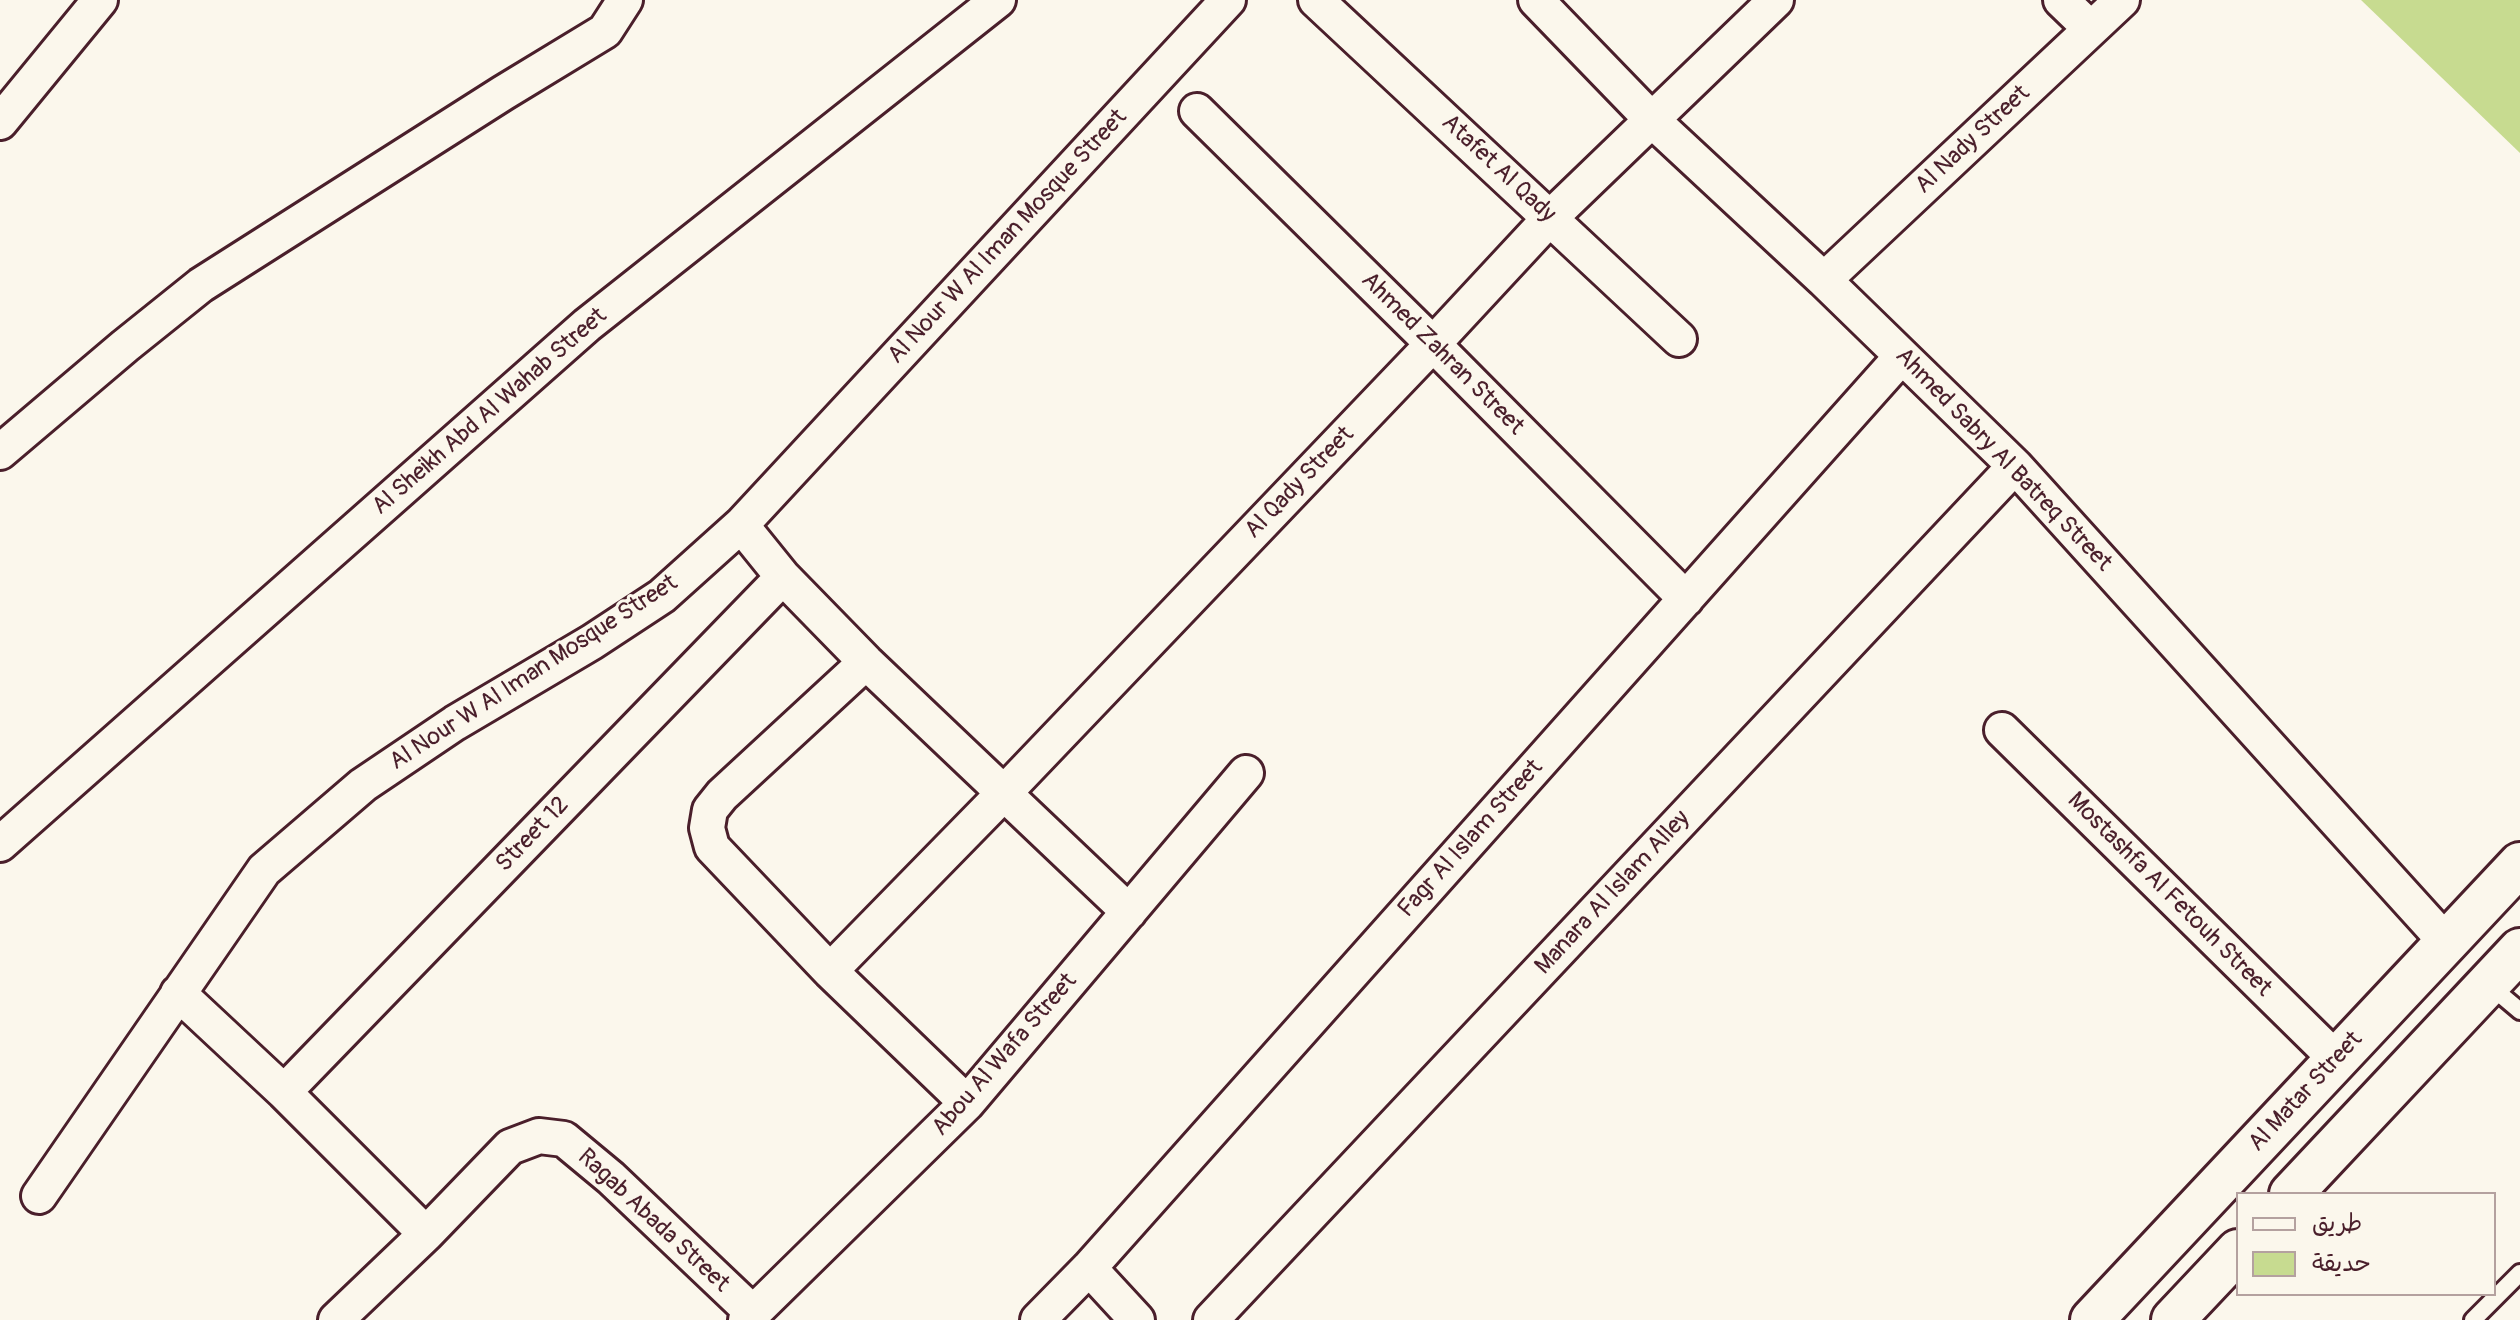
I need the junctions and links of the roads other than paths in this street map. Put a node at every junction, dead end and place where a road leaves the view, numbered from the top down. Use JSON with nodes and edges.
{"nodes":[{"id":1,"x":100,"y":0,"type":"edge"},
{"id":2,"x":625,"y":0,"type":"edge"},
{"id":3,"x":998,"y":0,"type":"edge"},
{"id":4,"x":1228,"y":0,"type":"edge"},
{"id":5,"x":1316,"y":0,"type":"edge"},
{"id":6,"x":1536,"y":0,"type":"edge"},
{"id":7,"x":1776,"y":0,"type":"edge"},
{"id":8,"x":2061,"y":0,"type":"edge"},
{"id":9,"x":2122,"y":0,"type":"edge"},
{"id":10,"x":2091,"y":29,"type":"junction"},
{"id":11,"x":1197,"y":111,"type":"dead end"},
{"id":12,"x":1652,"y":120,"type":"junction"},
{"id":13,"x":0,"y":122,"type":"edge"},
{"id":14,"x":1550,"y":218,"type":"junction"},
{"id":15,"x":1824,"y":280,"type":"junction"},
{"id":16,"x":1679,"y":339,"type":"dead end"},
{"id":17,"x":1433,"y":344,"type":"junction"},
{"id":18,"x":1902,"y":356,"type":"junction"},
{"id":19,"x":0,"y":452,"type":"edge"},
{"id":20,"x":2015,"y":466,"type":"junction"},
{"id":21,"x":741,"y":525,"type":"junction"},
{"id":22,"x":783,"y":577,"type":"junction"},
{"id":23,"x":1686,"y":599,"type":"junction"},
{"id":24,"x":866,"y":662,"type":"junction"},
{"id":25,"x":2002,"y":730,"type":"dead end"},
{"id":26,"x":1246,"y":773,"type":"dead end"},
{"id":27,"x":1004,"y":793,"type":"junction"},
{"id":28,"x":0,"y":844,"type":"edge"},
{"id":29,"x":2520,"y":864,"type":"edge"},
{"id":30,"x":1129,"y":912,"type":"junction"},
{"id":31,"x":2447,"y":943,"type":"junction"},
{"id":32,"x":2520,"y":950,"type":"edge"},
{"id":33,"x":830,"y":971,"type":"junction"},
{"id":34,"x":2488,"y":984,"type":"junction"},
{"id":35,"x":178,"y":993,"type":"junction"},
{"id":36,"x":2520,"y":1011,"type":"edge"},
{"id":37,"x":2336,"y":1059,"type":"junction"},
{"id":38,"x":284,"y":1092,"type":"junction"},
{"id":39,"x":967,"y":1103,"type":"junction"},
{"id":40,"x":2293,"y":1192,"type":"edge"},
{"id":41,"x":39,"y":1196,"type":"dead end"},
{"id":42,"x":426,"y":1234,"type":"junction"},
{"id":43,"x":2236,"y":1253,"type":"edge"},
{"id":44,"x":1089,"y":1268,"type":"junction"},
{"id":45,"x":2520,"y":1273,"type":"edge"},
{"id":46,"x":749,"y":1316,"type":"edge"},
{"id":47,"x":336,"y":1320,"type":"edge"},
{"id":48,"x":1038,"y":1320,"type":"edge"},
{"id":49,"x":1137,"y":1320,"type":"edge"},
{"id":50,"x":1211,"y":1320,"type":"edge"},
{"id":51,"x":2092,"y":1320,"type":"edge"},
{"id":52,"x":2173,"y":1320,"type":"edge"},
{"id":53,"x":2473,"y":1320,"type":"edge"}],
"edges":[{"from":1,"to":13,"type":"street"},
{"from":2,"to":19,"type":"street"},
{"from":3,"to":28,"type":"street","name":"Al Sheikh Abd Al Wahab Street"},
{"from":4,"to":21,"type":"street","name":"Al Nour W Al Iman Mosque Street"},
{"from":5,"to":14,"type":"street","name":"Atafet Al Qady"},
{"from":6,"to":12,"type":"street","name":"Ahmed Sabry Al Batreq Street"},
{"from":7,"to":12,"type":"street","name":"Al Qady Street"},
{"from":8,"to":10,"type":"street"},
{"from":9,"to":10,"type":"street","name":"Al Nady Street"},
{"from":10,"to":15,"type":"street","name":"Al Nady Street"},
{"from":11,"to":17,"type":"street","name":"Ahmed Zahran Street"},
{"from":12,"to":14,"type":"street","name":"Al Qady Street"},
{"from":12,"to":15,"type":"street","name":"Ahmed Sabry Al Batreq Street"},
{"from":14,"to":16,"type":"street","name":"Atafet Al Qady"},
{"from":14,"to":17,"type":"street","name":"Al Qady Street"},
{"from":15,"to":18,"type":"street","name":"Ahmed Sabry Al Batreq Street"},
{"from":17,"to":23,"type":"street","name":"Ahmed Zahran Street"},
{"from":17,"to":27,"type":"street","name":"Al Qady Street"},
{"from":18,"to":20,"type":"street","name":"Ahmed Sabry Al Batreq Street"},
{"from":18,"to":23,"type":"street","name":"Fagr Al Islam Street"},
{"from":20,"to":31,"type":"street","name":"Ahmed Sabry Al Batreq Street"},
{"from":20,"to":50,"type":"street","name":"Manara Al Islam Alley"},
{"from":21,"to":22,"type":"street"},
{"from":21,"to":35,"type":"street","name":"Al Nour W Al Iman Mosque Street"},
{"from":22,"to":24,"type":"street"},
{"from":22,"to":38,"type":"street","name":"Street 12"},
{"from":23,"to":44,"type":"street","name":"Fagr Al Islam Street"},
{"from":24,"to":27,"type":"street"},
{"from":24,"to":33,"type":"street"},
{"from":25,"to":37,"type":"street","name":"Mostashfa Al Fetouh Street"},
{"from":26,"to":30,"type":"street","name":"Abou Al Wafa Street"},
{"from":27,"to":30,"type":"street"},
{"from":27,"to":33,"type":"street","name":"Al Qady Street"},
{"from":29,"to":31,"type":"street","name":"Al Matar Street"},
{"from":30,"to":39,"type":"street","name":"Abou Al Wafa Street"},
{"from":31,"to":37,"type":"street","name":"Al Matar Street"},
{"from":32,"to":34,"type":"street"},
{"from":33,"to":39,"type":"street"},
{"from":34,"to":36,"type":"lane"},
{"from":34,"to":40,"type":"street"},
{"from":35,"to":38,"type":"street"},
{"from":35,"to":41,"type":"street","name":"Al Nour W Al Iman Mosque Street"},
{"from":37,"to":51,"type":"street","name":"Al Matar Street"},
{"from":38,"to":42,"type":"street"},
{"from":39,"to":46,"type":"street","name":"Abou Al Wafa Street"},
{"from":42,"to":46,"type":"street","name":"Ragab Abada Street"},
{"from":42,"to":47,"type":"street","name":"Ragab Abada Street"},
{"from":43,"to":52,"type":"street"},
{"from":44,"to":48,"type":"street","name":"Fagr Al Islam Street"},
{"from":44,"to":49,"type":"street"},
{"from":45,"to":53,"type":"lane"}]}
